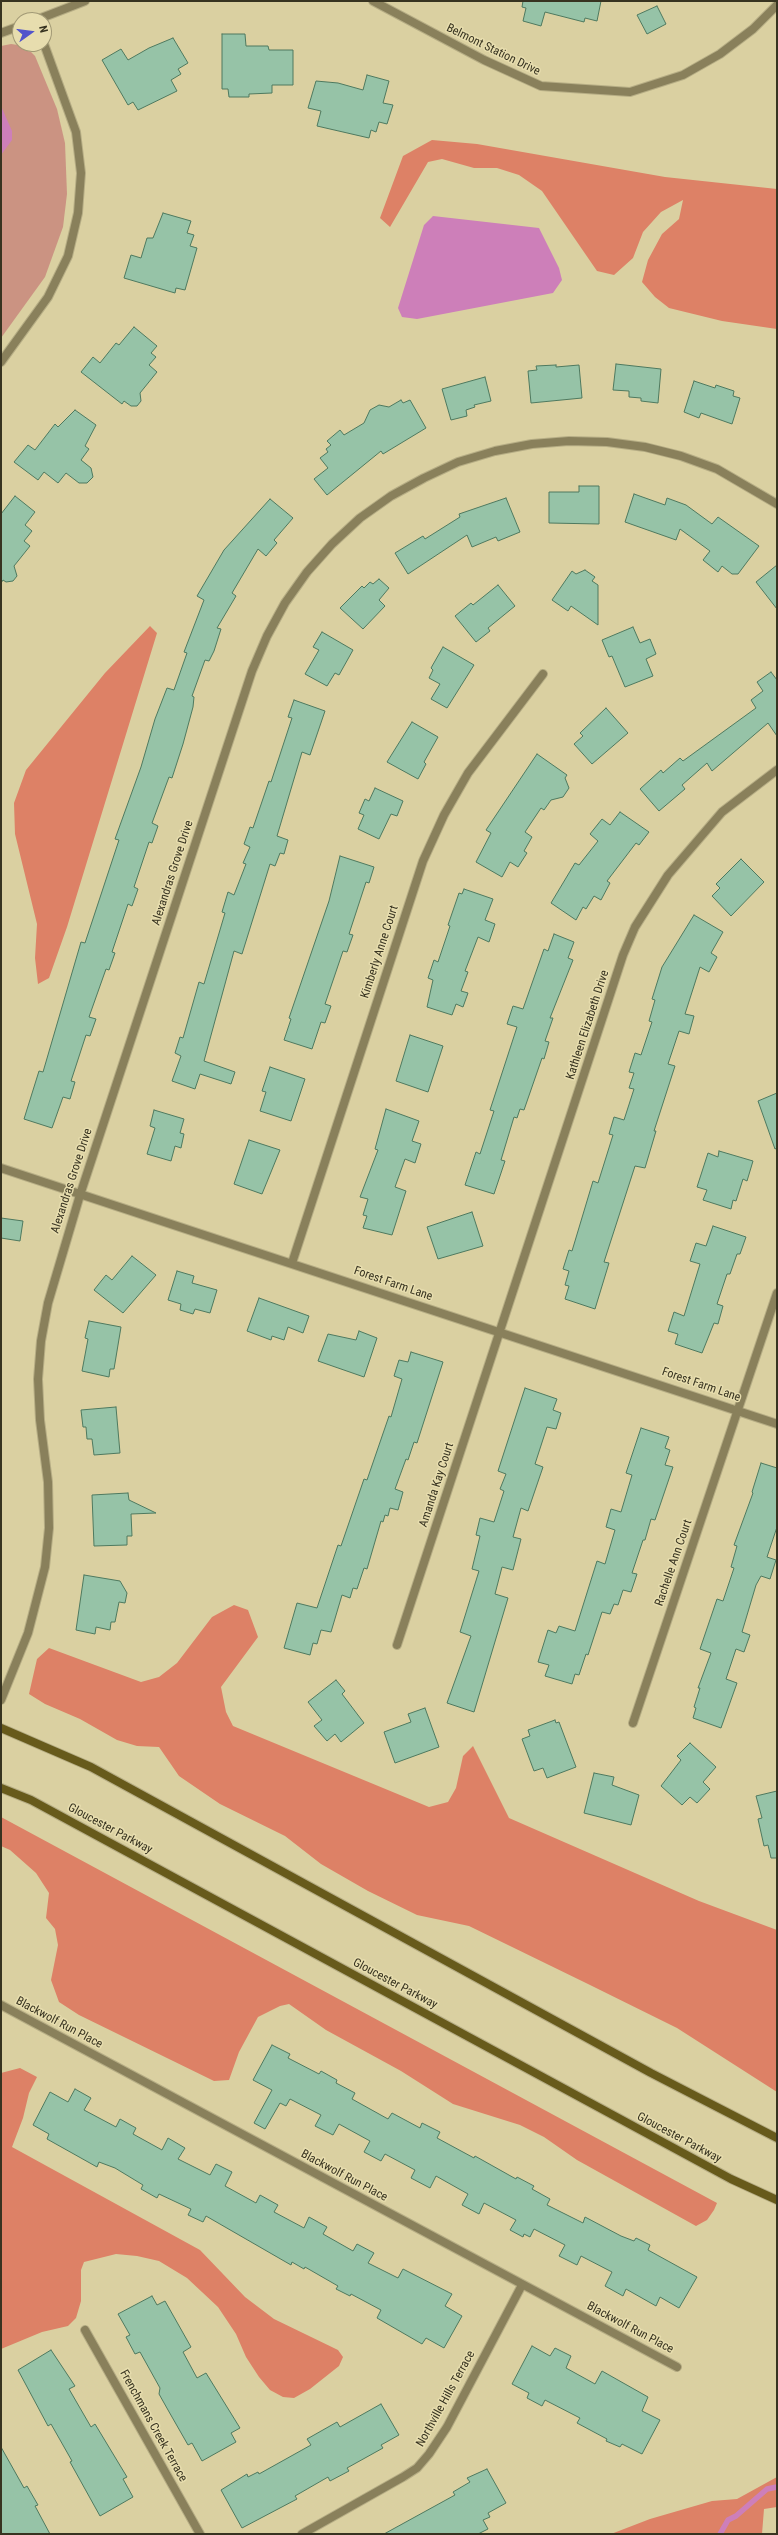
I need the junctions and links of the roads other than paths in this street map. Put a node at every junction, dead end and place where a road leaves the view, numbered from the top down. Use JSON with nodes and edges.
{"nodes":[{"id":1,"x":85,"y":1,"type":"edge"},
{"id":2,"x":373,"y":1,"type":"edge"},
{"id":3,"x":777,"y":5,"type":"edge"},
{"id":4,"x":52,"y":14,"type":"edge"},
{"id":5,"x":12,"y":29,"type":"edge"},
{"id":6,"x":1,"y":33,"type":"edge"},
{"id":7,"x":47,"y":52,"type":"edge"},
{"id":8,"x":1,"y":362,"type":"edge"},
{"id":9,"x":777,"y":504,"type":"edge"},
{"id":10,"x":543,"y":674,"type":"dead end"},
{"id":11,"x":777,"y":770,"type":"edge"},
{"id":12,"x":1,"y":1168,"type":"edge"},
{"id":13,"x":80,"y":1195,"type":"junction"},
{"id":14,"x":292,"y":1263,"type":"junction"},
{"id":15,"x":777,"y":1293,"type":"edge"},
{"id":16,"x":499,"y":1333,"type":"junction"},
{"id":17,"x":737,"y":1411,"type":"junction"},
{"id":18,"x":777,"y":1424,"type":"edge"},
{"id":19,"x":397,"y":1645,"type":"dead end"},
{"id":20,"x":1,"y":1700,"type":"edge"},
{"id":21,"x":633,"y":1723,"type":"dead end"},
{"id":22,"x":1,"y":1728,"type":"edge"},
{"id":23,"x":1,"y":1788,"type":"edge"},
{"id":24,"x":1,"y":2005,"type":"edge"},
{"id":25,"x":777,"y":2138,"type":"edge"},
{"id":26,"x":777,"y":2200,"type":"edge"},
{"id":27,"x":522,"y":2285,"type":"junction"},
{"id":28,"x":85,"y":2330,"type":"dead end"},
{"id":29,"x":677,"y":2367,"type":"dead end"},
{"id":30,"x":200,"y":2534,"type":"edge"},
{"id":31,"x":302,"y":2534,"type":"edge"}],
"edges":[{"from":1,"to":4,"type":"street"},
{"from":2,"to":3,"type":"street","name":"Belmont Station Drive"},
{"from":5,"to":6,"type":"street"},
{"from":7,"to":8,"type":"street"},
{"from":9,"to":13,"type":"street","name":"Alexandras Grove Drive"},
{"from":10,"to":14,"type":"street","name":"Kimberly Anne Court"},
{"from":11,"to":16,"type":"street","name":"Kathleen Elizabeth Drive"},
{"from":12,"to":13,"type":"street","name":"Forest Farm Lane"},
{"from":13,"to":14,"type":"street","name":"Forest Farm Lane"},
{"from":13,"to":20,"type":"street","name":"Alexandras Grove Drive"},
{"from":14,"to":16,"type":"street","name":"Forest Farm Lane"},
{"from":15,"to":17,"type":"street","name":"Rachelle Ann Court"},
{"from":16,"to":17,"type":"street","name":"Forest Farm Lane"},
{"from":16,"to":19,"type":"street","name":"Amanda Kay Court"},
{"from":17,"to":18,"type":"street","name":"Forest Farm Lane"},
{"from":17,"to":21,"type":"street","name":"Rachelle Ann Court"},
{"from":22,"to":25,"type":"main road"},
{"from":23,"to":26,"type":"main road","name":"Gloucester Parkway"},
{"from":24,"to":27,"type":"street","name":"Blackwolf Run Place"},
{"from":27,"to":29,"type":"street","name":"Blackwolf Run Place"},
{"from":27,"to":31,"type":"street","name":"Northville Hills Terrace"},
{"from":28,"to":30,"type":"street","name":"Frenchmans Creek Terrace"}]}
